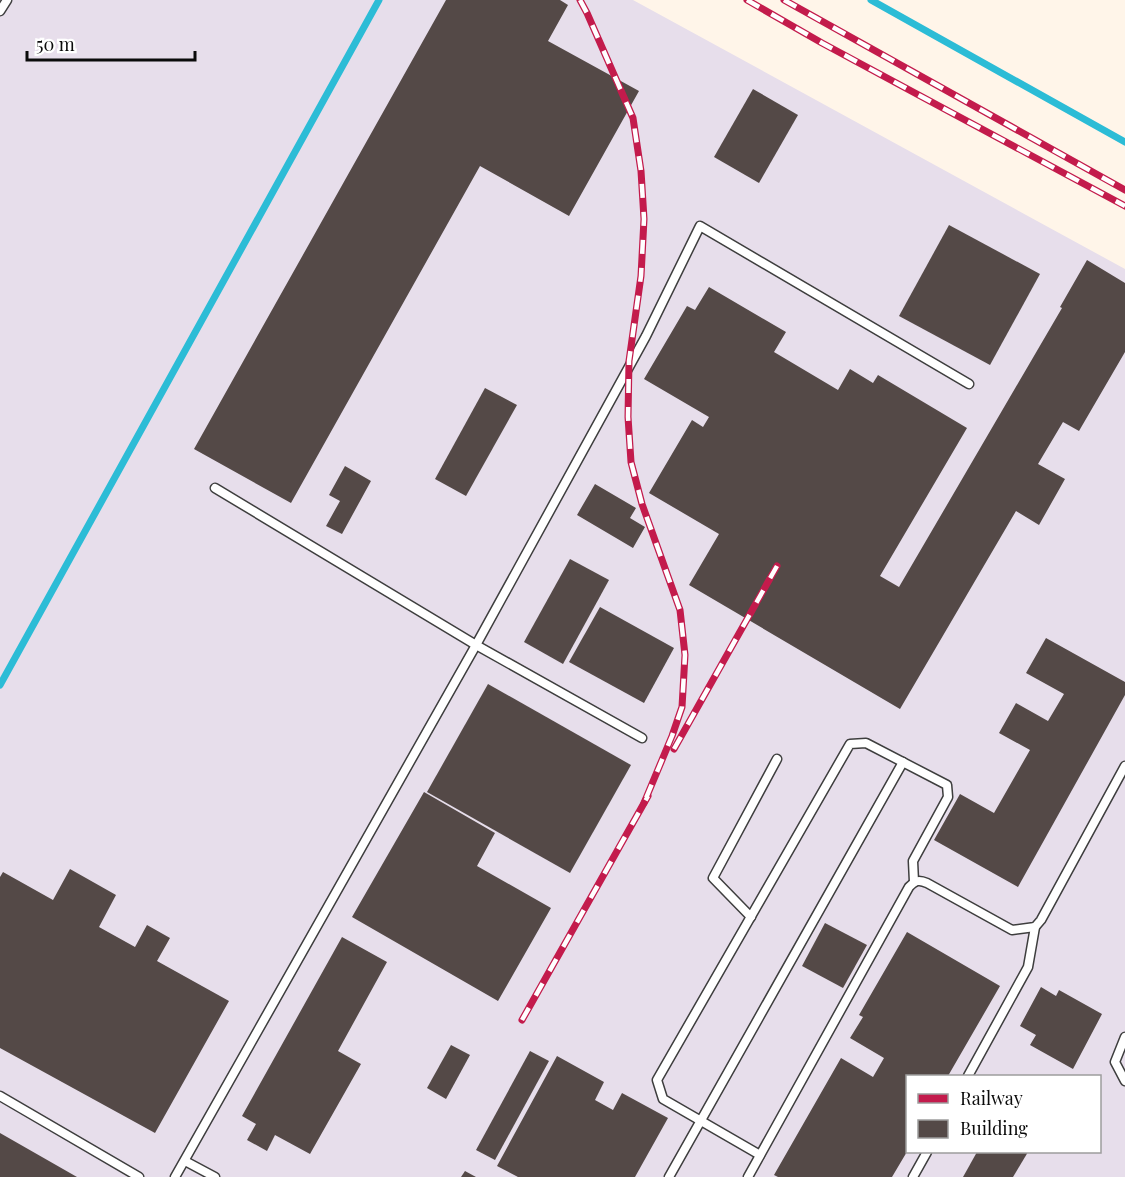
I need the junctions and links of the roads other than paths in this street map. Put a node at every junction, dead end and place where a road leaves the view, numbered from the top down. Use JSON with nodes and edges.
{"nodes":[{"id":1,"x":7,"y":0,"type":"edge"},
{"id":2,"x":0,"y":11,"type":"edge"},
{"id":3,"x":969,"y":384,"type":"dead end"},
{"id":4,"x":215,"y":488,"type":"dead end"},
{"id":5,"x":476,"y":645,"type":"junction"},
{"id":6,"x":642,"y":738,"type":"dead end"},
{"id":7,"x":777,"y":759,"type":"dead end"},
{"id":8,"x":903,"y":762,"type":"junction"},
{"id":9,"x":1125,"y":766,"type":"edge"},
{"id":10,"x":914,"y":882,"type":"junction"},
{"id":11,"x":751,"y":917,"type":"junction"},
{"id":12,"x":1035,"y":927,"type":"junction"},
{"id":13,"x":1125,"y":1037,"type":"edge"},
{"id":14,"x":969,"y":1075,"type":"edge"},
{"id":15,"x":1125,"y":1081,"type":"edge"},
{"id":16,"x":0,"y":1096,"type":"edge"},
{"id":17,"x":701,"y":1121,"type":"junction"},
{"id":18,"x":926,"y":1153,"type":"edge"},
{"id":19,"x":760,"y":1155,"type":"junction"},
{"id":20,"x":184,"y":1161,"type":"junction"},
{"id":21,"x":139,"y":1177,"type":"edge"},
{"id":22,"x":175,"y":1177,"type":"edge"},
{"id":23,"x":214,"y":1177,"type":"edge"},
{"id":24,"x":669,"y":1177,"type":"edge"},
{"id":25,"x":748,"y":1177,"type":"edge"},
{"id":26,"x":913,"y":1177,"type":"edge"}],
"edges":[{"from":1,"to":2,"type":"lane"},
{"from":3,"to":5,"type":"lane"},
{"from":4,"to":5,"type":"lane"},
{"from":5,"to":6,"type":"lane"},
{"from":5,"to":20,"type":"lane"},
{"from":7,"to":11,"type":"lane"},
{"from":8,"to":10,"type":"lane"},
{"from":8,"to":11,"type":"lane"},
{"from":8,"to":17,"type":"lane"},
{"from":9,"to":12,"type":"lane"},
{"from":10,"to":12,"type":"lane"},
{"from":10,"to":19,"type":"lane"},
{"from":11,"to":17,"type":"lane"},
{"from":12,"to":14,"type":"lane"},
{"from":13,"to":15,"type":"lane"},
{"from":16,"to":21,"type":"lane"},
{"from":17,"to":19,"type":"lane"},
{"from":17,"to":24,"type":"lane"},
{"from":18,"to":26,"type":"lane"},
{"from":19,"to":25,"type":"lane"},
{"from":20,"to":22,"type":"lane"},
{"from":20,"to":23,"type":"lane"}]}
